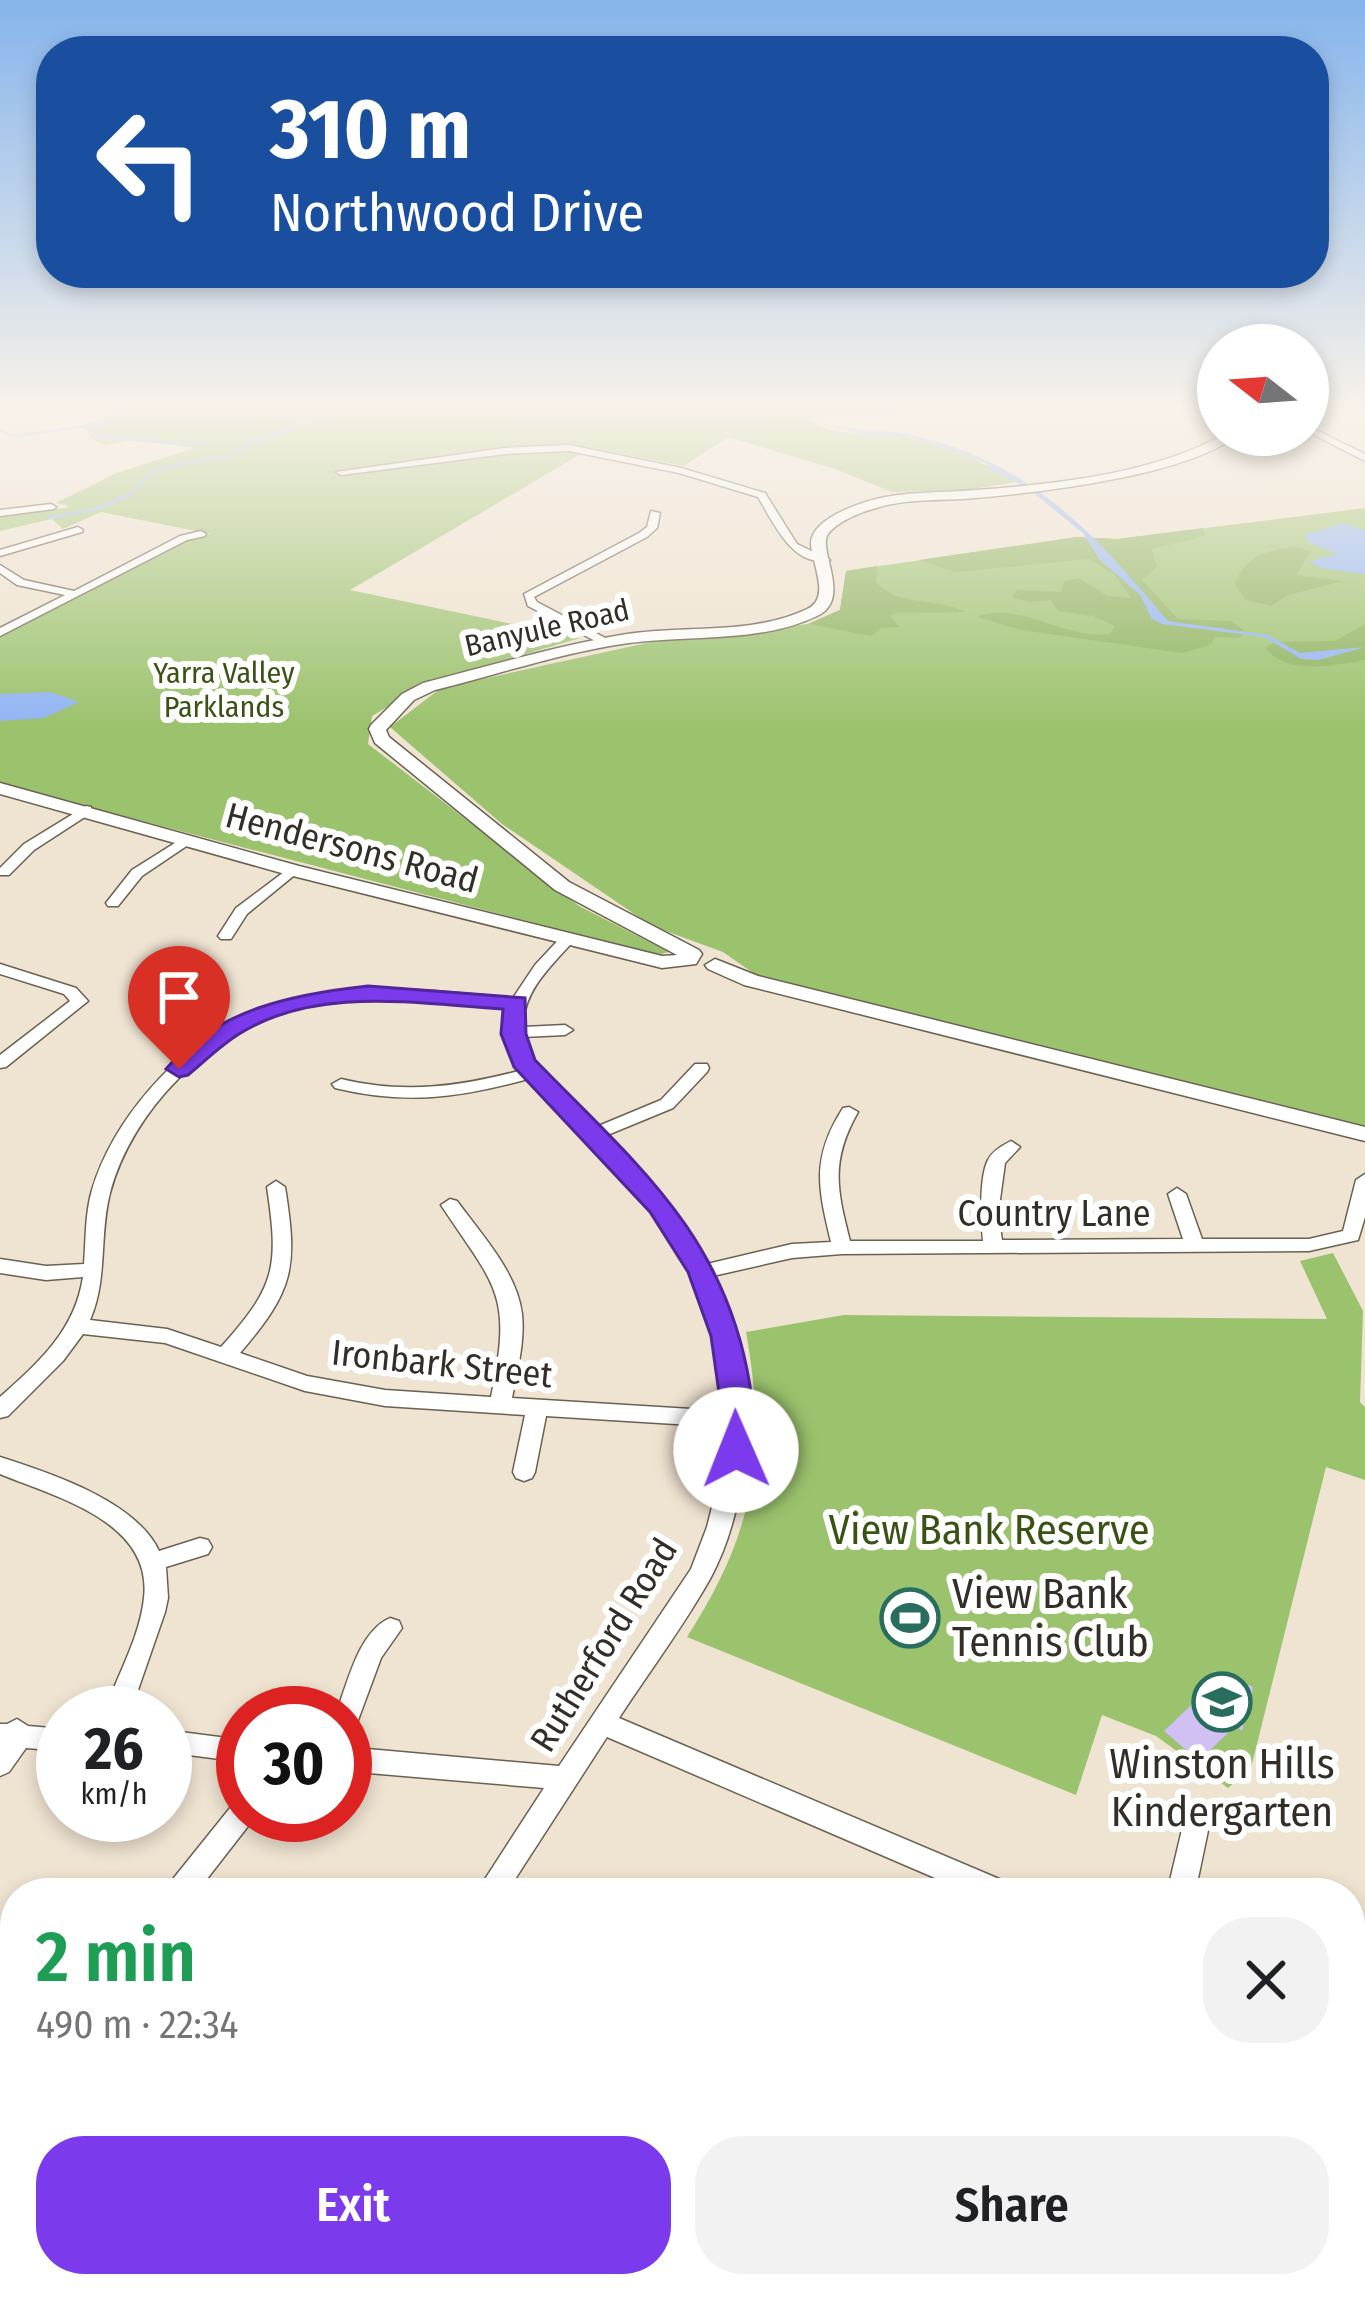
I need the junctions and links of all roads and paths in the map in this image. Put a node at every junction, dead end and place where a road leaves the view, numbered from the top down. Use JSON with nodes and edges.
{"nodes":[{"id":1,"x":772,"y":511,"type":"edge"},
{"id":2,"x":855,"y":511,"type":"edge"},
{"id":3,"x":654,"y":513,"type":"dead end"},
{"id":4,"x":78,"y":530,"type":"dead end"},
{"id":5,"x":200,"y":534,"type":"dead end"},
{"id":6,"x":0,"y":553,"type":"edge"},
{"id":7,"x":825,"y":560,"type":"junction"},
{"id":8,"x":0,"y":568,"type":"edge"},
{"id":9,"x":75,"y":594,"type":"junction"},
{"id":10,"x":0,"y":633,"type":"edge"},
{"id":11,"x":608,"y":643,"type":"junction"},
{"id":12,"x":0,"y":788,"type":"edge"},
{"id":13,"x":86,"y":810,"type":"junction"},
{"id":14,"x":185,"y":839,"type":"junction"},
{"id":15,"x":292,"y":870,"type":"junction"},
{"id":16,"x":4,"y":872,"type":"dead end"},
{"id":17,"x":113,"y":903,"type":"dead end"},
{"id":18,"x":226,"y":936,"type":"dead end"},
{"id":19,"x":568,"y":938,"type":"junction"},
{"id":20,"x":690,"y":957,"type":"junction"},
{"id":21,"x":0,"y":969,"type":"edge"},
{"id":22,"x":342,"y":972,"type":"dead end"},
{"id":23,"x":341,"y":994,"type":"junction"},
{"id":24,"x":516,"y":1003,"type":"junction"},
{"id":25,"x":565,"y":1030,"type":"dead end"},
{"id":26,"x":513,"y":1034,"type":"junction"},
{"id":27,"x":0,"y":1063,"type":"edge"},
{"id":28,"x":701,"y":1068,"type":"dead end"},
{"id":29,"x":532,"y":1072,"type":"junction"},
{"id":30,"x":341,"y":1084,"type":"dead end"},
{"id":31,"x":849,"y":1112,"type":"dead end"},
{"id":32,"x":1365,"y":1134,"type":"edge"},
{"id":33,"x":592,"y":1135,"type":"junction"},
{"id":34,"x":1011,"y":1147,"type":"dead end"},
{"id":35,"x":1365,"y":1180,"type":"edge"},
{"id":36,"x":276,"y":1187,"type":"dead end"},
{"id":37,"x":1177,"y":1194,"type":"dead end"},
{"id":38,"x":450,"y":1205,"type":"dead end"},
{"id":39,"x":1358,"y":1238,"type":"edge"},
{"id":40,"x":1195,"y":1246,"type":"junction"},
{"id":41,"x":842,"y":1248,"type":"junction"},
{"id":42,"x":994,"y":1248,"type":"junction"},
{"id":43,"x":0,"y":1266,"type":"edge"},
{"id":44,"x":92,"y":1270,"type":"junction"},
{"id":45,"x":703,"y":1272,"type":"junction"},
{"id":46,"x":77,"y":1326,"type":"junction"},
{"id":47,"x":227,"y":1354,"type":"junction"},
{"id":48,"x":500,"y":1406,"type":"junction"},
{"id":49,"x":536,"y":1408,"type":"junction"},
{"id":50,"x":0,"y":1410,"type":"edge"},
{"id":51,"x":736,"y":1420,"type":"junction"},
{"id":52,"x":0,"y":1465,"type":"edge"},
{"id":53,"x":524,"y":1472,"type":"dead end"},
{"id":54,"x":200,"y":1547,"type":"dead end"},
{"id":55,"x":156,"y":1561,"type":"junction"},
{"id":56,"x":390,"y":1628,"type":"dead end"},
{"id":57,"x":130,"y":1670,"type":"junction"},
{"id":58,"x":122,"y":1686,"type":"edge"},
{"id":59,"x":125,"y":1686,"type":"edge"},
{"id":60,"x":359,"y":1686,"type":"edge"},
{"id":61,"x":603,"y":1723,"type":"junction"},
{"id":62,"x":7,"y":1733,"type":"edge"},
{"id":63,"x":372,"y":1761,"type":"edge"},
{"id":64,"x":0,"y":1764,"type":"edge"},
{"id":65,"x":566,"y":1778,"type":"junction"},
{"id":66,"x":1197,"y":1821,"type":"dead end"},
{"id":67,"x":219,"y":1842,"type":"edge"},
{"id":68,"x":191,"y":1878,"type":"edge"},
{"id":69,"x":500,"y":1878,"type":"edge"},
{"id":70,"x":966,"y":1878,"type":"edge"},
{"id":71,"x":1184,"y":1878,"type":"edge"}],
"edges":[{"from":1,"to":7,"type":"street"},
{"from":2,"to":7,"type":"street","name":"Banyule Road"},
{"from":3,"to":11,"type":"street"},
{"from":4,"to":6,"type":"street"},
{"from":5,"to":9,"type":"street"},
{"from":7,"to":11,"type":"street","name":"Banyule Road"},
{"from":8,"to":9,"type":"street"},
{"from":9,"to":10,"type":"street"},
{"from":11,"to":20,"type":"street","name":"Banyule Road"},
{"from":12,"to":13,"type":"street","name":"Hendersons Road"},
{"from":13,"to":14,"type":"street","name":"Hendersons Road"},
{"from":13,"to":16,"type":"street"},
{"from":14,"to":15,"type":"street","name":"Hendersons Road"},
{"from":14,"to":17,"type":"street"},
{"from":15,"to":18,"type":"street"},
{"from":15,"to":19,"type":"street","name":"Hendersons Road"},
{"from":19,"to":20,"type":"street","name":"Hendersons Road"},
{"from":19,"to":24,"type":"street"},
{"from":20,"to":32,"type":"street","name":"Hendersons Road"},
{"from":21,"to":27,"type":"street"},
{"from":22,"to":23,"type":"street"},
{"from":23,"to":24,"type":"street"},
{"from":23,"to":44,"type":"street"},
{"from":24,"to":26,"type":"street"},
{"from":25,"to":26,"type":"street"},
{"from":26,"to":29,"type":"street","name":"Rutherford Road"},
{"from":28,"to":33,"type":"street"},
{"from":29,"to":30,"type":"street"},
{"from":29,"to":33,"type":"street","name":"Rutherford Road"},
{"from":31,"to":41,"type":"street"},
{"from":33,"to":45,"type":"street","name":"Rutherford Road"},
{"from":34,"to":42,"type":"street"},
{"from":35,"to":39,"type":"street","name":"Country Lane"},
{"from":36,"to":47,"type":"street"},
{"from":37,"to":40,"type":"street"},
{"from":38,"to":48,"type":"street"},
{"from":39,"to":40,"type":"street","name":"Country Lane"},
{"from":40,"to":42,"type":"street","name":"Country Lane"},
{"from":41,"to":42,"type":"street","name":"Country Lane"},
{"from":41,"to":45,"type":"street","name":"Country Lane"},
{"from":43,"to":44,"type":"street"},
{"from":44,"to":46,"type":"street"},
{"from":45,"to":51,"type":"street","name":"Rutherford Road"},
{"from":46,"to":47,"type":"street","name":"Ironbark Street"},
{"from":46,"to":50,"type":"street"},
{"from":47,"to":48,"type":"street","name":"Ironbark Street"},
{"from":48,"to":49,"type":"street","name":"Ironbark Street"},
{"from":49,"to":51,"type":"street","name":"Ironbark Street"},
{"from":49,"to":53,"type":"street"},
{"from":51,"to":61,"type":"street","name":"Rutherford Road"},
{"from":52,"to":55,"type":"street"},
{"from":54,"to":55,"type":"street"},
{"from":55,"to":57,"type":"street"},
{"from":56,"to":60,"type":"street"},
{"from":57,"to":58,"type":"street"},
{"from":57,"to":59,"type":"street"},
{"from":61,"to":65,"type":"street","name":"Rutherford Road"},
{"from":61,"to":70,"type":"street"},
{"from":62,"to":64,"type":"street"},
{"from":63,"to":65,"type":"street"},
{"from":65,"to":69,"type":"street","name":"Rutherford Road"},
{"from":66,"to":71,"type":"street"},
{"from":67,"to":68,"type":"street"}]}
